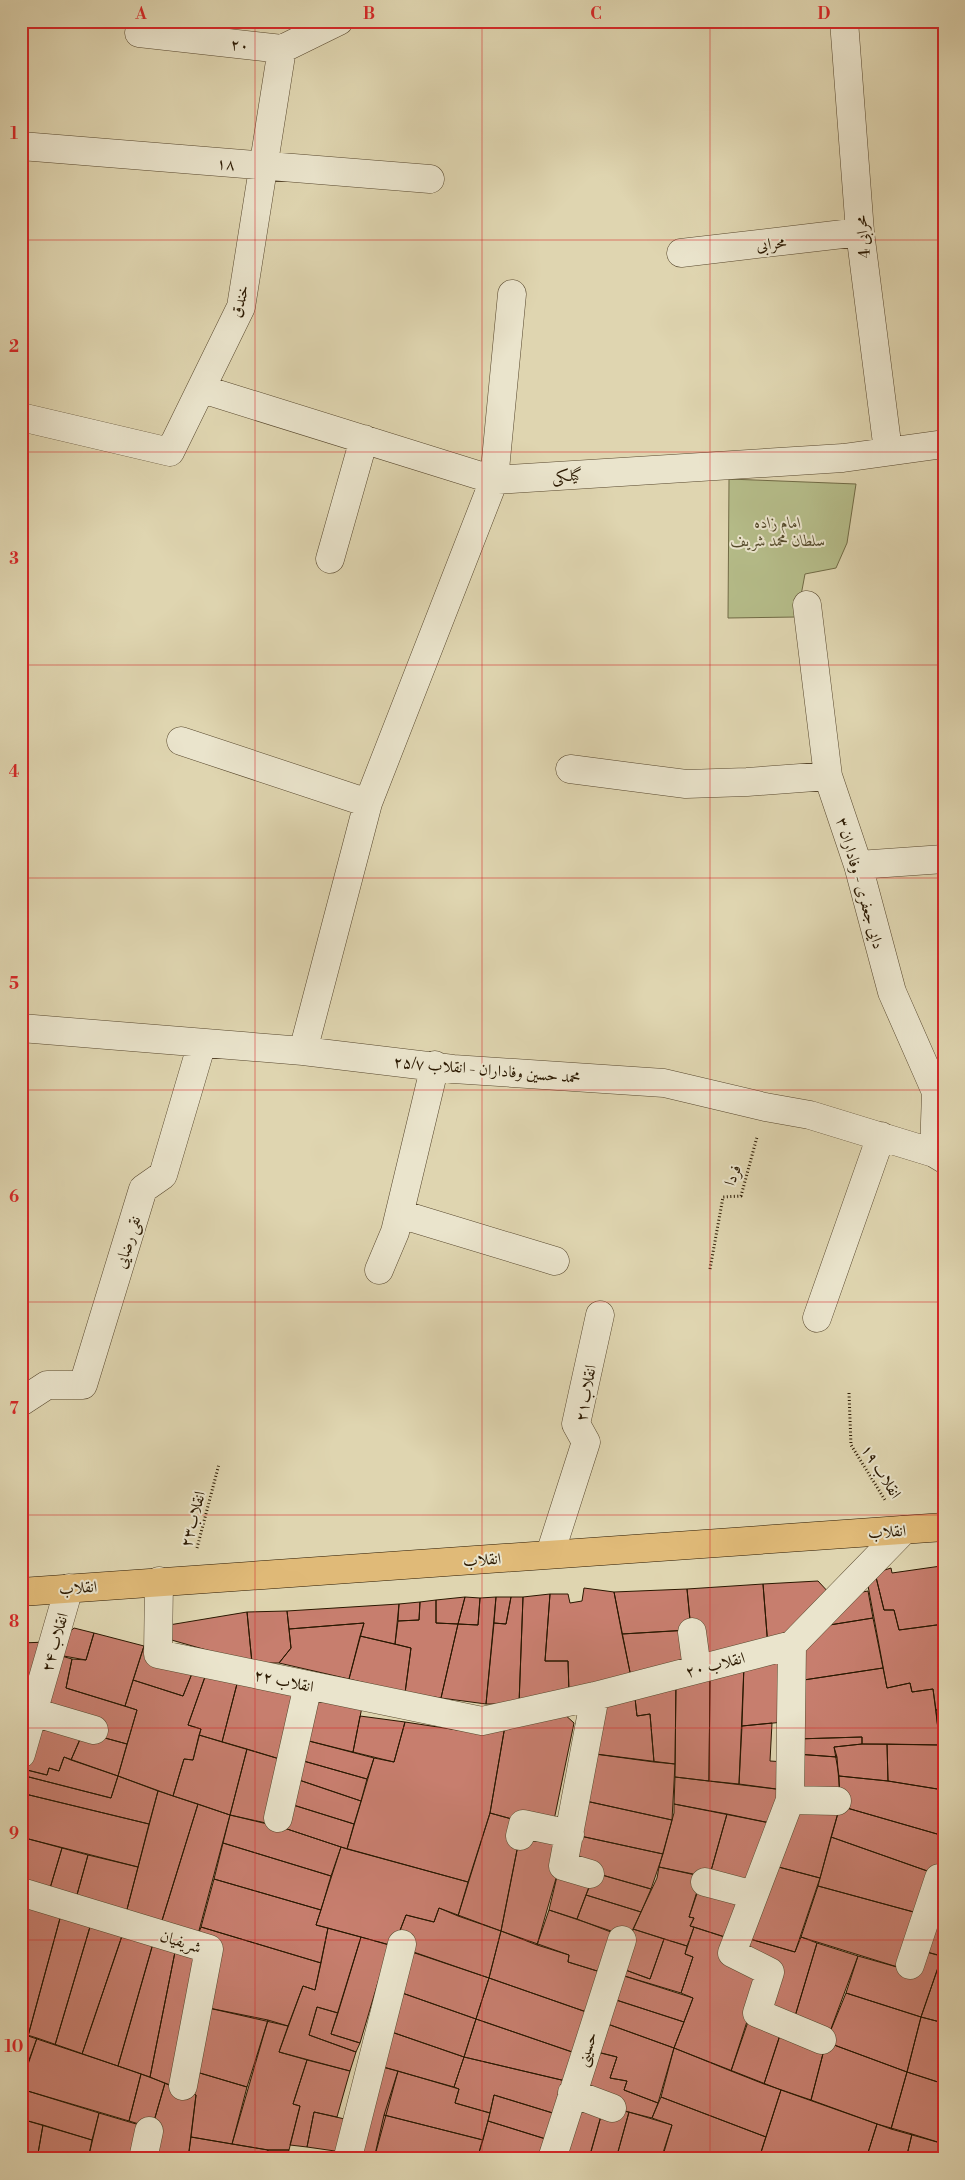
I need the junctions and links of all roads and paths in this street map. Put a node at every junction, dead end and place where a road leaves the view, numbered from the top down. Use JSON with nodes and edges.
{"nodes":[{"id":1,"x":338,"y":21,"type":"edge"},
{"id":2,"x":844,"y":21,"type":"edge"},
{"id":3,"x":139,"y":33,"type":"dead end"},
{"id":4,"x":282,"y":49,"type":"junction"},
{"id":5,"x":21,"y":146,"type":"edge"},
{"id":6,"x":264,"y":166,"type":"junction"},
{"id":7,"x":430,"y":179,"type":"dead end"},
{"id":8,"x":860,"y":232,"type":"junction"},
{"id":9,"x":681,"y":253,"type":"dead end"},
{"id":10,"x":512,"y":294,"type":"dead end"},
{"id":11,"x":202,"y":389,"type":"junction"},
{"id":12,"x":21,"y":417,"type":"edge"},
{"id":13,"x":364,"y":439,"type":"junction"},
{"id":14,"x":944,"y":444,"type":"edge"},
{"id":15,"x":888,"y":451,"type":"junction"},
{"id":16,"x":494,"y":480,"type":"junction"},
{"id":17,"x":330,"y":559,"type":"dead end"},
{"id":18,"x":807,"y":605,"type":"dead end"},
{"id":19,"x":181,"y":741,"type":"dead end"},
{"id":20,"x":570,"y":769,"type":"dead end"},
{"id":21,"x":828,"y":776,"type":"junction"},
{"id":22,"x":368,"y":803,"type":"junction"},
{"id":23,"x":944,"y":859,"type":"edge"},
{"id":24,"x":858,"y":865,"type":"junction"},
{"id":25,"x":21,"y":1028,"type":"edge"},
{"id":26,"x":202,"y":1043,"type":"junction"},
{"id":27,"x":303,"y":1051,"type":"junction"},
{"id":28,"x":435,"y":1065,"type":"junction"},
{"id":29,"x":765,"y":1107,"type":"junction"},
{"id":30,"x":881,"y":1136,"type":"junction"},
{"id":31,"x":939,"y":1156,"type":"edge"},
{"id":32,"x":400,"y":1214,"type":"junction"},
{"id":33,"x":555,"y":1261,"type":"dead end"},
{"id":34,"x":710,"y":1269,"type":"dead end"},
{"id":35,"x":379,"y":1270,"type":"dead end"},
{"id":36,"x":600,"y":1315,"type":"dead end"},
{"id":37,"x":817,"y":1318,"type":"dead end"},
{"id":38,"x":849,"y":1393,"type":"dead end"},
{"id":39,"x":21,"y":1402,"type":"edge"},
{"id":40,"x":219,"y":1464,"type":"dead end"},
{"id":41,"x":944,"y":1527,"type":"edge"},
{"id":42,"x":904,"y":1530,"type":"junction"},
{"id":43,"x":550,"y":1554,"type":"junction"},
{"id":44,"x":189,"y":1580,"type":"junction"},
{"id":45,"x":159,"y":1581,"type":"junction"},
{"id":46,"x":70,"y":1588,"type":"junction"},
{"id":47,"x":21,"y":1592,"type":"edge"},
{"id":48,"x":692,"y":1632,"type":"dead end"},
{"id":49,"x":792,"y":1645,"type":"junction"},
{"id":50,"x":697,"y":1669,"type":"junction"},
{"id":51,"x":308,"y":1685,"type":"junction"},
{"id":52,"x":595,"y":1696,"type":"junction"},
{"id":53,"x":33,"y":1712,"type":"junction"},
{"id":54,"x":482,"y":1721,"type":"joint"},
{"id":55,"x":94,"y":1730,"type":"dead end"},
{"id":56,"x":21,"y":1754,"type":"edge"},
{"id":57,"x":790,"y":1800,"type":"junction"},
{"id":58,"x":837,"y":1801,"type":"dead end"},
{"id":59,"x":278,"y":1818,"type":"dead end"},
{"id":60,"x":570,"y":1834,"type":"junction"},
{"id":61,"x":520,"y":1836,"type":"dead end"},
{"id":62,"x":590,"y":1874,"type":"dead end"},
{"id":63,"x":944,"y":1880,"type":"edge"},
{"id":64,"x":705,"y":1882,"type":"dead end"},
{"id":65,"x":21,"y":1892,"type":"edge"},
{"id":66,"x":754,"y":1895,"type":"junction"},
{"id":67,"x":622,"y":1940,"type":"dead end"},
{"id":68,"x":402,"y":1944,"type":"dead end"},
{"id":69,"x":910,"y":1965,"type":"dead end"},
{"id":70,"x":822,"y":2040,"type":"dead end"},
{"id":71,"x":183,"y":2086,"type":"dead end"},
{"id":72,"x":572,"y":2093,"type":"junction"},
{"id":73,"x":612,"y":2108,"type":"dead end"},
{"id":74,"x":149,"y":2131,"type":"dead end"},
{"id":75,"x":350,"y":2158,"type":"edge"},
{"id":76,"x":143,"y":2159,"type":"edge"},
{"id":77,"x":552,"y":2159,"type":"edge"}],
"edges":[{"from":1,"to":4,"type":"street"},
{"from":2,"to":8,"type":"street","name":"محرابی 4"},
{"from":3,"to":4,"type":"street","name":"۲۰"},
{"from":4,"to":6,"type":"street","name":"خندق"},
{"from":5,"to":6,"type":"street","name":"۱۸"},
{"from":6,"to":7,"type":"street","name":"۱۸"},
{"from":6,"to":11,"type":"street","name":"خندق"},
{"from":8,"to":9,"type":"street","name":"محرابی"},
{"from":8,"to":15,"type":"street","name":"محرابی 4"},
{"from":10,"to":16,"type":"street"},
{"from":11,"to":12,"type":"street","name":"خندق"},
{"from":11,"to":13,"type":"street","name":"گیلکی"},
{"from":13,"to":16,"type":"street","name":"گیلکی"},
{"from":13,"to":17,"type":"street"},
{"from":14,"to":15,"type":"street","name":"گیلکی"},
{"from":15,"to":16,"type":"street","name":"گیلکی"},
{"from":16,"to":22,"type":"street"},
{"from":18,"to":21,"type":"street","name":"دایی جعفری - وفاداران ۳"},
{"from":19,"to":22,"type":"street"},
{"from":20,"to":21,"type":"street"},
{"from":21,"to":24,"type":"street","name":"دایی جعفری - وفاداران ۳"},
{"from":22,"to":27,"type":"street"},
{"from":23,"to":24,"type":"street"},
{"from":24,"to":31,"type":"street","name":"دایی جعفری - وفاداران ۳"},
{"from":25,"to":26,"type":"street","name":"محمد حسین وفاداران - انقلاب ۲۵/۷"},
{"from":26,"to":27,"type":"street","name":"محمد حسین وفاداران - انقلاب ۲۵/۷"},
{"from":26,"to":39,"type":"street","name":"نقی رضایی"},
{"from":27,"to":28,"type":"street","name":"محمد حسین وفاداران - انقلاب ۲۵/۷"},
{"from":28,"to":29,"type":"street","name":"محمد حسین وفاداران - انقلاب ۲۵/۷"},
{"from":28,"to":32,"type":"street"},
{"from":29,"to":30,"type":"street","name":"محمد حسین وفاداران - انقلاب ۲۵/۷"},
{"from":29,"to":34,"type":"path","name":"فردا"},
{"from":30,"to":31,"type":"street","name":"محمد حسین وفاداران - انقلاب ۲۵/۷"},
{"from":30,"to":37,"type":"street"},
{"from":32,"to":33,"type":"street"},
{"from":32,"to":35,"type":"street"},
{"from":36,"to":43,"type":"street","name":"انقلاب۲۱"},
{"from":38,"to":42,"type":"path","name":"انقلاب ۱۹"},
{"from":40,"to":44,"type":"path","name":"انقلاب۲۳"},
{"from":41,"to":42,"type":"main road","name":"انقلاب"},
{"from":42,"to":43,"type":"main road","name":"انقلاب"},
{"from":42,"to":49,"type":"street"},
{"from":43,"to":44,"type":"main road","name":"انقلاب"},
{"from":44,"to":45,"type":"main road","name":"انقلاب"},
{"from":45,"to":46,"type":"main road","name":"انقلاب"},
{"from":45,"to":51,"type":"street","name":"انقلاب ۲۲"},
{"from":46,"to":47,"type":"main road","name":"انقلاب"},
{"from":46,"to":53,"type":"street","name":"انقلاب ۲۴"},
{"from":48,"to":50,"type":"street"},
{"from":49,"to":50,"type":"street","name":"انقلاب ۲۰"},
{"from":49,"to":57,"type":"street"},
{"from":50,"to":52,"type":"street","name":"انقلاب ۲۰"},
{"from":51,"to":54,"type":"street","name":"انقلاب ۲۲"},
{"from":51,"to":59,"type":"street"},
{"from":52,"to":54,"type":"street","name":"انقلاب ۲۰"},
{"from":52,"to":60,"type":"street"},
{"from":53,"to":55,"type":"street"},
{"from":53,"to":56,"type":"street","name":"انقلاب ۲۴"},
{"from":57,"to":58,"type":"street"},
{"from":57,"to":66,"type":"street"},
{"from":60,"to":61,"type":"street"},
{"from":60,"to":62,"type":"street"},
{"from":63,"to":69,"type":"street"},
{"from":64,"to":66,"type":"street"},
{"from":65,"to":71,"type":"street","name":"شریفیان"},
{"from":66,"to":70,"type":"street"},
{"from":67,"to":72,"type":"street","name":"حسینی"},
{"from":68,"to":75,"type":"street"},
{"from":72,"to":73,"type":"street"},
{"from":72,"to":77,"type":"street","name":"حسینی"},
{"from":74,"to":76,"type":"street"}]}
